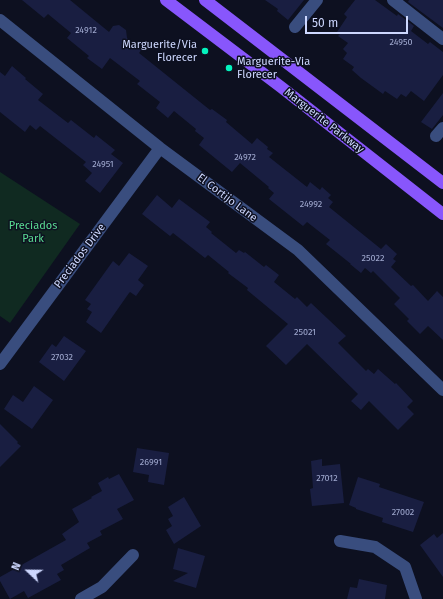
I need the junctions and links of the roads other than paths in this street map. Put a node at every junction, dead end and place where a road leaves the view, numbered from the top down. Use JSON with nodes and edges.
{"nodes":[{"id":1,"x":205,"y":0,"type":"edge"},
{"id":2,"x":318,"y":0,"type":"edge"},
{"id":3,"x":393,"y":0,"type":"edge"},
{"id":4,"x":173,"y":2,"type":"edge"},
{"id":5,"x":0,"y":20,"type":"edge"},
{"id":6,"x":295,"y":27,"type":"dead end"},
{"id":7,"x":443,"y":39,"type":"edge"},
{"id":8,"x":160,"y":148,"type":"junction"},
{"id":9,"x":443,"y":183,"type":"edge"},
{"id":10,"x":443,"y":214,"type":"edge"},
{"id":11,"x":0,"y":364,"type":"edge"},
{"id":12,"x":443,"y":390,"type":"edge"},
{"id":13,"x":340,"y":541,"type":"dead end"},
{"id":14,"x":133,"y":555,"type":"dead end"},
{"id":15,"x":82,"y":599,"type":"edge"},
{"id":16,"x":416,"y":599,"type":"edge"}],
"edges":[{"from":1,"to":9,"type":"main road"},
{"from":2,"to":6,"type":"street"},
{"from":3,"to":7,"type":"street"},
{"from":4,"to":10,"type":"main road","name":"Marguerite Parkway"},
{"from":5,"to":8,"type":"street","name":"El Cortijo Lane"},
{"from":8,"to":11,"type":"street","name":"Preciados Drive"},
{"from":8,"to":12,"type":"street","name":"El Cortijo Lane"},
{"from":13,"to":16,"type":"street"},
{"from":14,"to":15,"type":"street"}]}
